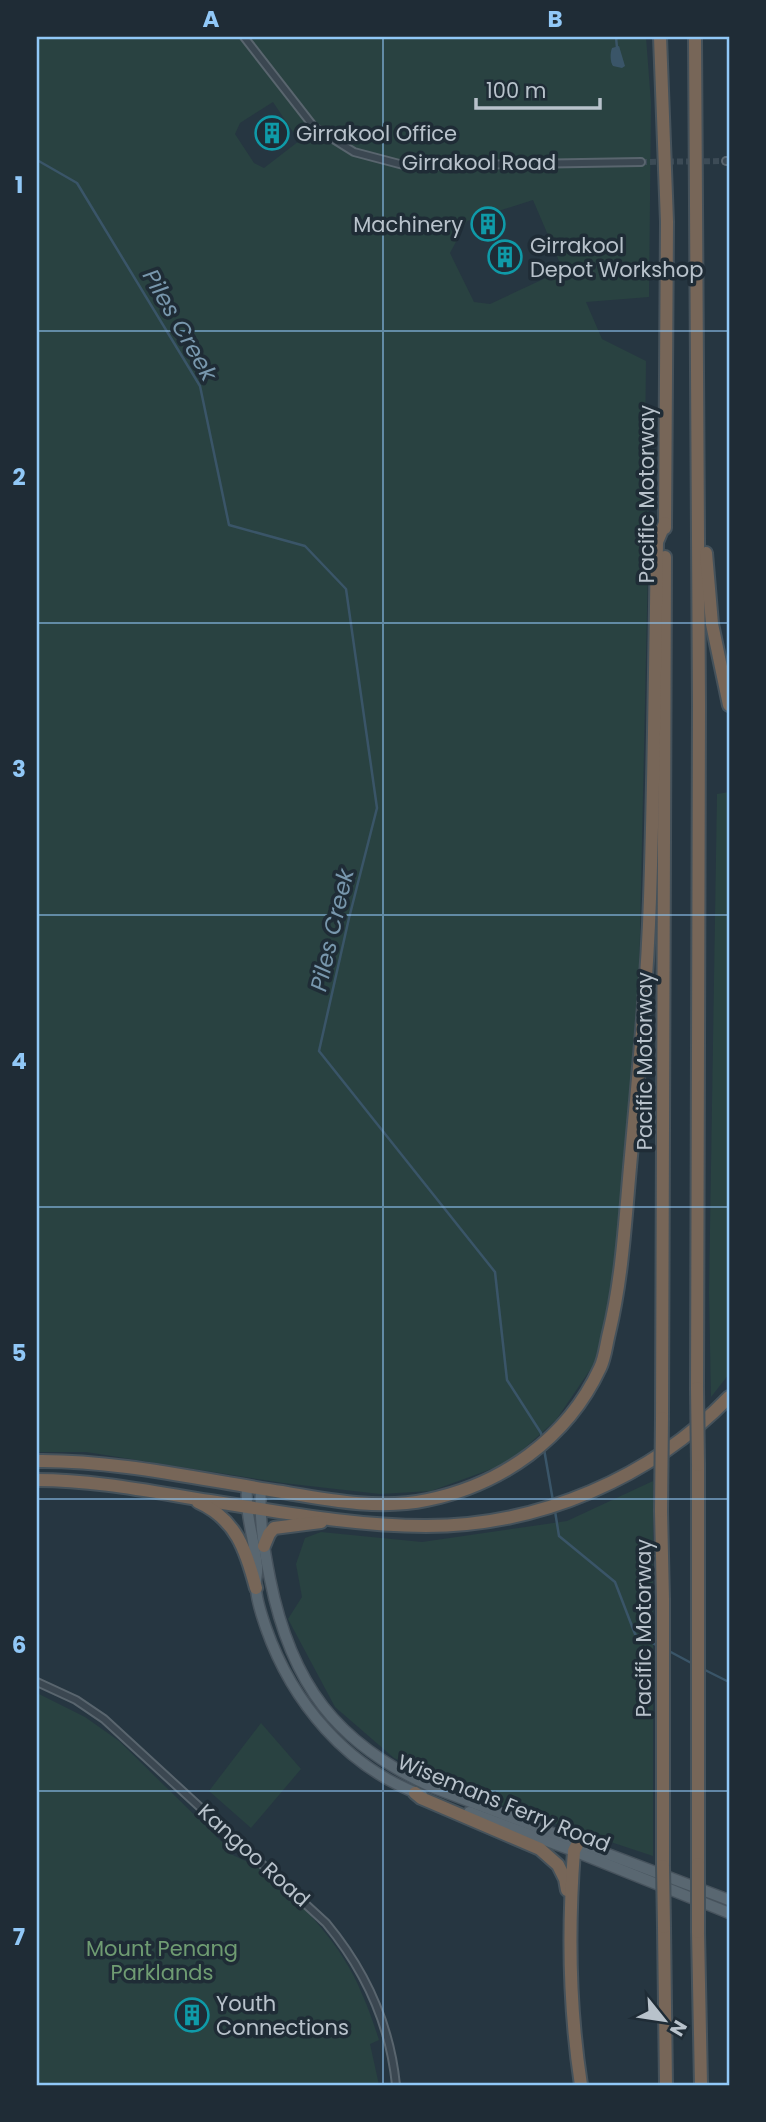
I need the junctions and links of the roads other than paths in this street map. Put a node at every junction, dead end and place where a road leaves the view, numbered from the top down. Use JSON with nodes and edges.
{"nodes":[{"id":1,"x":244,"y":37,"type":"edge"},
{"id":2,"x":660,"y":37,"type":"edge"},
{"id":3,"x":695,"y":37,"type":"edge"},
{"id":4,"x":641,"y":162,"type":"tunnel mouth"},
{"id":5,"x":665,"y":523,"type":"junction"},
{"id":6,"x":699,"y":545,"type":"junction"},
{"id":7,"x":729,"y":705,"type":"edge"},
{"id":8,"x":729,"y":1396,"type":"edge"},
{"id":9,"x":37,"y":1461,"type":"edge"},
{"id":10,"x":37,"y":1479,"type":"edge"},
{"id":11,"x":247,"y":1487,"type":"junction"},
{"id":12,"x":261,"y":1489,"type":"junction"},
{"id":13,"x":181,"y":1496,"type":"junction"},
{"id":14,"x":245,"y":1506,"type":"junction"},
{"id":15,"x":260,"y":1508,"type":"junction"},
{"id":16,"x":345,"y":1521,"type":"junction"},
{"id":17,"x":264,"y":1546,"type":"junction"},
{"id":18,"x":256,"y":1588,"type":"junction"},
{"id":19,"x":37,"y":1682,"type":"edge"},
{"id":20,"x":415,"y":1793,"type":"junction"},
{"id":21,"x":576,"y":1847,"type":"junction"},
{"id":22,"x":729,"y":1900,"type":"edge"},
{"id":23,"x":570,"y":1911,"type":"junction"},
{"id":24,"x":729,"y":1913,"type":"edge"},
{"id":25,"x":396,"y":2085,"type":"edge"},
{"id":26,"x":581,"y":2085,"type":"edge"},
{"id":27,"x":666,"y":2085,"type":"edge"},
{"id":28,"x":701,"y":2085,"type":"edge"}],
"edges":[{"from":1,"to":4,"type":"street","name":"Girrakool Road"},
{"from":2,"to":5,"type":"highway","name":"Pacific Motorway"},
{"from":3,"to":6,"type":"highway"},
{"from":5,"to":12,"type":"highway"},
{"from":5,"to":27,"type":"highway","name":"Pacific Motorway","bridge":true},
{"from":6,"to":7,"type":"highway"},
{"from":6,"to":28,"type":"highway","bridge":true},
{"from":8,"to":16,"type":"highway"},
{"from":9,"to":11,"type":"highway"},
{"from":10,"to":13,"type":"highway"},
{"from":11,"to":12,"type":"highway"},
{"from":11,"to":14,"type":"main road","name":"Wisemans Ferry Road"},
{"from":12,"to":15,"type":"main road","name":"Wisemans Ferry Road"},
{"from":13,"to":14,"type":"highway"},
{"from":13,"to":18,"type":"highway"},
{"from":14,"to":15,"type":"highway"},
{"from":14,"to":18,"type":"main road","name":"Wisemans Ferry Road"},
{"from":15,"to":16,"type":"highway"},
{"from":15,"to":17,"type":"main road","name":"Wisemans Ferry Road"},
{"from":16,"to":17,"type":"highway"},
{"from":17,"to":21,"type":"main road","name":"Wisemans Ferry Road"},
{"from":18,"to":20,"type":"main road","name":"Wisemans Ferry Road"},
{"from":19,"to":25,"type":"street","name":"Kangoo Road"},
{"from":20,"to":21,"type":"main road","name":"Wisemans Ferry Road"},
{"from":20,"to":23,"type":"highway"},
{"from":21,"to":22,"type":"main road","name":"Wisemans Ferry Road"},
{"from":21,"to":23,"type":"highway"},
{"from":21,"to":24,"type":"main road","name":"Wisemans Ferry Road"},
{"from":23,"to":26,"type":"highway"}]}
